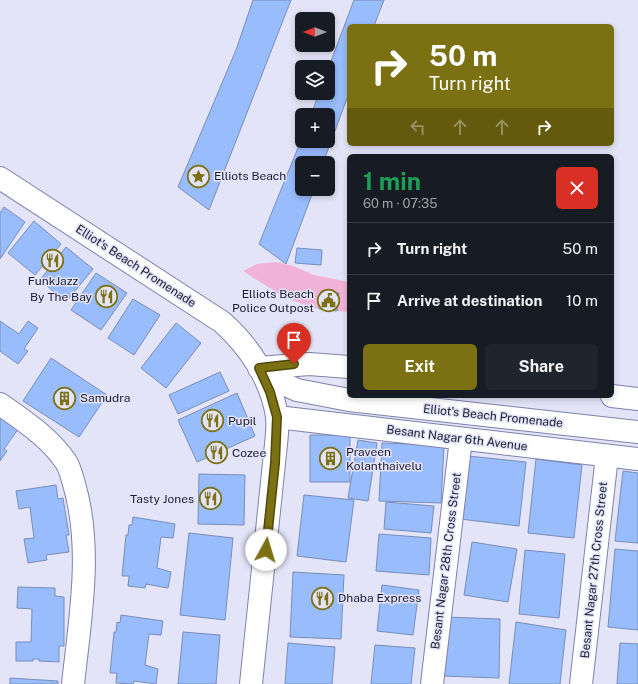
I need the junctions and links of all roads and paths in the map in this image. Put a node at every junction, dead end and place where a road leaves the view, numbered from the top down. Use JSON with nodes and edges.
{"nodes":[{"id":1,"x":0,"y":178,"type":"edge"},
{"id":2,"x":347,"y":367,"type":"edge"},
{"id":3,"x":259,"y":368,"type":"junction"},
{"id":4,"x":614,"y":396,"type":"edge"},
{"id":5,"x":638,"y":399,"type":"edge"},
{"id":6,"x":0,"y":404,"type":"edge"},
{"id":7,"x":277,"y":417,"type":"junction"},
{"id":8,"x":638,"y":432,"type":"edge"},
{"id":9,"x":461,"y":439,"type":"junction"},
{"id":10,"x":607,"y":456,"type":"junction"},
{"id":11,"x":638,"y":459,"type":"edge"},
{"id":12,"x":73,"y":684,"type":"edge"},
{"id":13,"x":251,"y":684,"type":"edge"},
{"id":14,"x":432,"y":684,"type":"edge"},
{"id":15,"x":581,"y":684,"type":"edge"}],
"edges":[{"from":1,"to":3,"type":"street","name":"Elliot's Beach Promenade"},
{"from":2,"to":3,"type":"street"},
{"from":3,"to":7,"type":"street"},
{"from":3,"to":8,"type":"street","name":"Elliot's Beach Promenade"},
{"from":4,"to":5,"type":"street"},
{"from":6,"to":12,"type":"street"},
{"from":7,"to":9,"type":"street","name":"Besant Nagar 6th Avenue"},
{"from":7,"to":13,"type":"street"},
{"from":9,"to":10,"type":"street","name":"Besant Nagar 6th Avenue"},
{"from":9,"to":14,"type":"street","name":"Besant Nagar 28th Cross Street"},
{"from":10,"to":11,"type":"street","name":"Besant Nagar 6th Avenue"},
{"from":10,"to":15,"type":"street","name":"Besant Nagar 27th Cross Street"}]}
